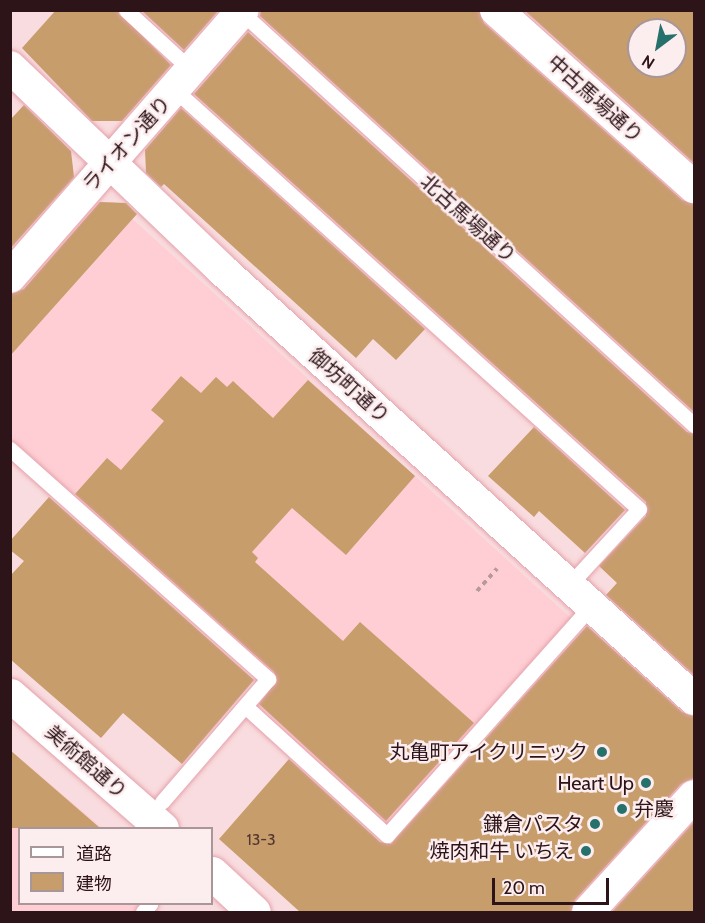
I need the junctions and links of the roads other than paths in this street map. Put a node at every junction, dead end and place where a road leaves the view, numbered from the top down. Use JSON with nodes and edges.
{"nodes":[{"id":1,"x":126,"y":10,"type":"edge"},
{"id":2,"x":496,"y":10,"type":"edge"},
{"id":3,"x":241,"y":11,"type":"edge"},
{"id":4,"x":10,"y":67,"type":"edge"},
{"id":5,"x":183,"y":81,"type":"junction"},
{"id":6,"x":110,"y":163,"type":"junction"},
{"id":7,"x":694,"y":187,"type":"edge"},
{"id":8,"x":10,"y":277,"type":"edge"},
{"id":9,"x":694,"y":426,"type":"edge"},
{"id":10,"x":10,"y":449,"type":"edge"},
{"id":11,"x":569,"y":585,"type":"junction"},
{"id":12,"x":591,"y":606,"type":"junction"},
{"id":13,"x":10,"y":695,"type":"edge"},
{"id":14,"x":694,"y":699,"type":"edge"},
{"id":15,"x":245,"y":706,"type":"junction"},
{"id":16,"x":694,"y":796,"type":"edge"},
{"id":17,"x":162,"y":815,"type":"edge"},
{"id":18,"x":213,"y":874,"type":"edge"},
{"id":19,"x":254,"y":912,"type":"edge"},
{"id":20,"x":588,"y":912,"type":"edge"}],
"edges":[{"from":1,"to":5,"type":"lane"},
{"from":2,"to":7,"type":"street","name":"中古馬場通り"},
{"from":3,"to":5,"type":"street","name":"ライオン通り"},
{"from":3,"to":9,"type":"lane","name":"北古馬場通り"},
{"from":4,"to":6,"type":"street","name":"御坊町通り"},
{"from":5,"to":6,"type":"street","name":"ライオン通り"},
{"from":5,"to":11,"type":"lane"},
{"from":6,"to":8,"type":"street","name":"ライオン通り"},
{"from":6,"to":11,"type":"street","name":"御坊町通り"},
{"from":10,"to":15,"type":"lane"},
{"from":11,"to":12,"type":"street","name":"御坊町通り"},
{"from":12,"to":14,"type":"street","name":"御坊町通り"},
{"from":12,"to":15,"type":"lane"},
{"from":13,"to":17,"type":"street","name":"美術館通り"},
{"from":15,"to":17,"type":"lane"},
{"from":16,"to":20,"type":"street"},
{"from":18,"to":19,"type":"street"}]}
